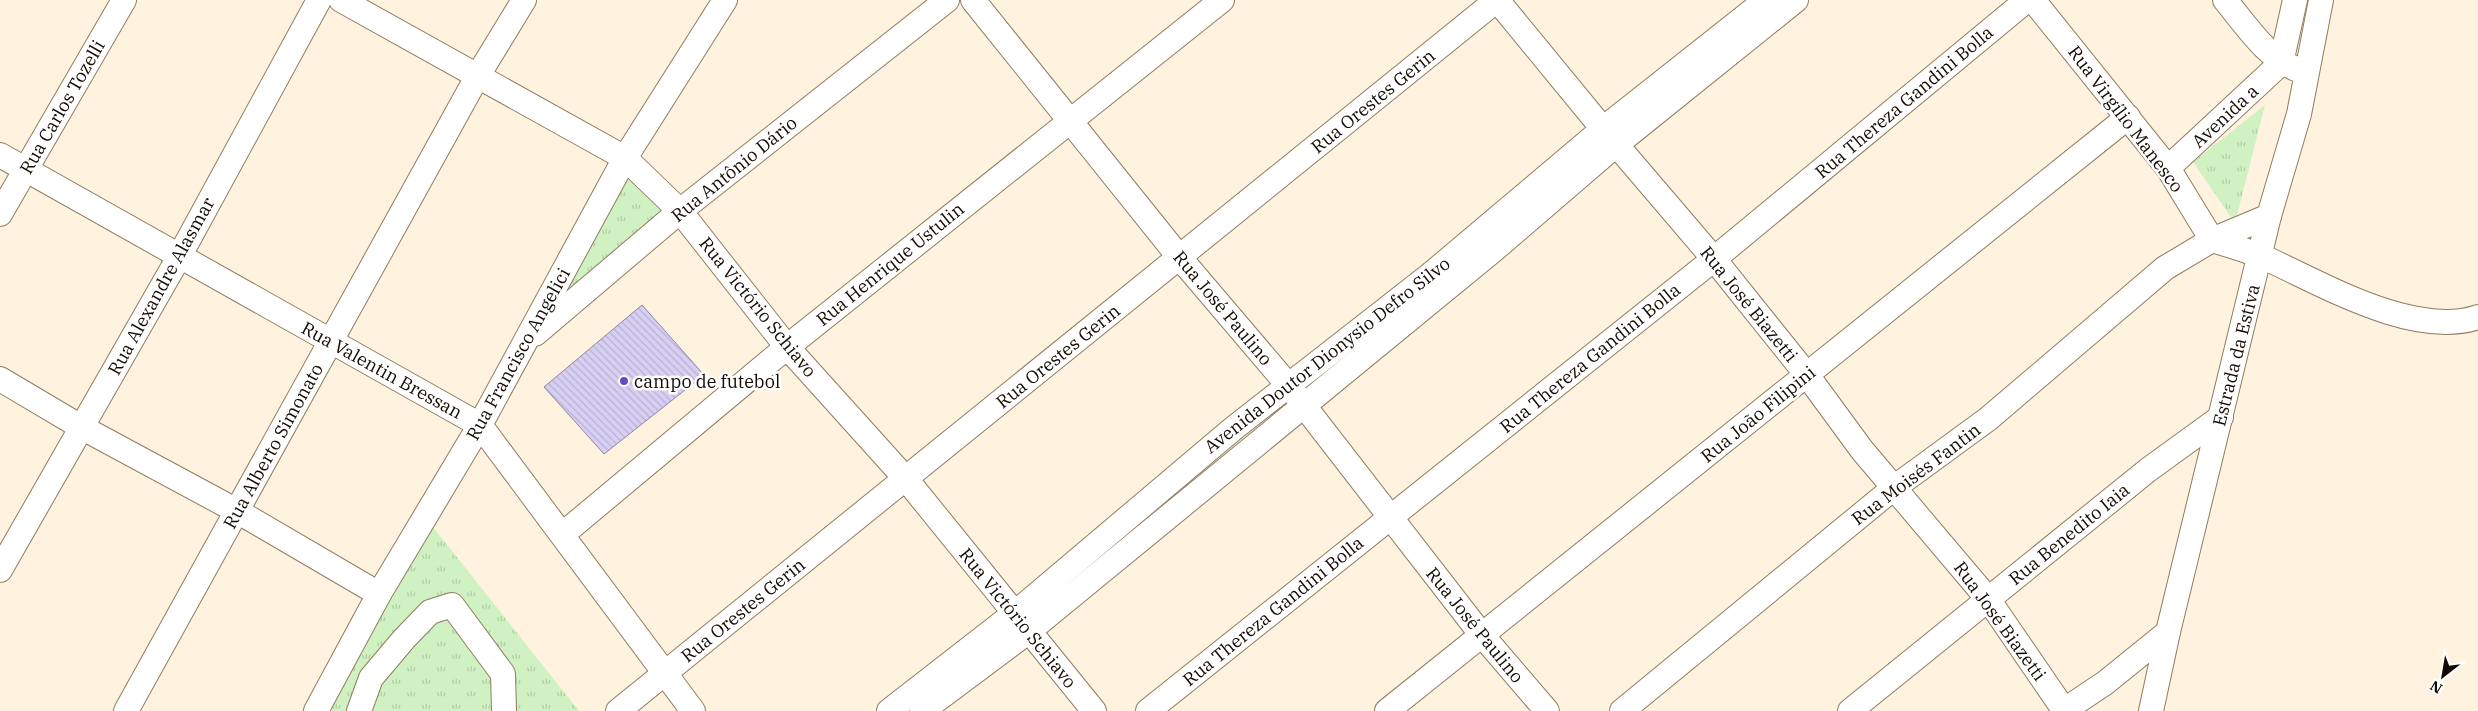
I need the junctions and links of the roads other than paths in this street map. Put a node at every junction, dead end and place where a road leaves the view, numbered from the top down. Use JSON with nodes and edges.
{"nodes":[{"id":1,"x":124,"y":0,"type":"edge"},
{"id":2,"x":319,"y":0,"type":"edge"},
{"id":3,"x":341,"y":0,"type":"edge"},
{"id":4,"x":524,"y":0,"type":"edge"},
{"id":5,"x":725,"y":0,"type":"edge"},
{"id":6,"x":947,"y":0,"type":"edge"},
{"id":7,"x":973,"y":0,"type":"edge"},
{"id":8,"x":1222,"y":0,"type":"edge"},
{"id":9,"x":1497,"y":0,"type":"edge"},
{"id":10,"x":1766,"y":0,"type":"edge"},
{"id":11,"x":1796,"y":0,"type":"edge"},
{"id":12,"x":2027,"y":0,"type":"edge"},
{"id":13,"x":2033,"y":0,"type":"edge"},
{"id":14,"x":2225,"y":0,"type":"edge"},
{"id":15,"x":2295,"y":0,"type":"edge"},
{"id":16,"x":2321,"y":0,"type":"edge"},
{"id":17,"x":2282,"y":64,"type":"junction"},
{"id":18,"x":2306,"y":73,"type":"junction"},
{"id":19,"x":477,"y":77,"type":"junction"},
{"id":20,"x":2128,"y":117,"type":"junction"},
{"id":21,"x":1071,"y":120,"type":"junction"},
{"id":22,"x":1610,"y":136,"type":"junction"},
{"id":23,"x":0,"y":155,"type":"edge"},
{"id":24,"x":625,"y":158,"type":"junction"},
{"id":25,"x":2168,"y":168,"type":"junction"},
{"id":26,"x":26,"y":170,"type":"junction"},
{"id":27,"x":680,"y":211,"type":"junction"},
{"id":28,"x":0,"y":214,"type":"edge"},
{"id":29,"x":2269,"y":216,"type":"junction"},
{"id":30,"x":2212,"y":240,"type":"junction"},
{"id":31,"x":2260,"y":256,"type":"junction"},
{"id":32,"x":179,"y":257,"type":"junction"},
{"id":33,"x":1180,"y":258,"type":"junction"},
{"id":34,"x":1714,"y":259,"type":"junction"},
{"id":35,"x":2478,"y":317,"type":"edge"},
{"id":36,"x":331,"y":342,"type":"junction"},
{"id":37,"x":524,"y":343,"type":"junction"},
{"id":38,"x":787,"y":347,"type":"junction"},
{"id":39,"x":1807,"y":375,"type":"junction"},
{"id":40,"x":0,"y":379,"type":"edge"},
{"id":41,"x":1288,"y":385,"type":"junction"},
{"id":42,"x":1304,"y":406,"type":"junction"},
{"id":43,"x":2221,"y":417,"type":"junction"},
{"id":44,"x":480,"y":425,"type":"junction"},
{"id":45,"x":82,"y":427,"type":"junction"},
{"id":46,"x":906,"y":479,"type":"junction"},
{"id":47,"x":1895,"y":487,"type":"junction"},
{"id":48,"x":237,"y":511,"type":"junction"},
{"id":49,"x":1389,"y":518,"type":"junction"},
{"id":50,"x":564,"y":534,"type":"junction"},
{"id":51,"x":0,"y":570,"type":"edge"},
{"id":52,"x":380,"y":594,"type":"junction"},
{"id":53,"x":1988,"y":599,"type":"junction"},
{"id":54,"x":1022,"y":622,"type":"junction"},
{"id":55,"x":2168,"y":632,"type":"junction"},
{"id":56,"x":1481,"y":634,"type":"junction"},
{"id":57,"x":665,"y":673,"type":"junction"},
{"id":58,"x":126,"y":711,"type":"edge"},
{"id":59,"x":316,"y":711,"type":"edge"},
{"id":60,"x":359,"y":711,"type":"edge"},
{"id":61,"x":504,"y":711,"type":"edge"},
{"id":62,"x":618,"y":711,"type":"edge"},
{"id":63,"x":693,"y":711,"type":"edge"},
{"id":64,"x":889,"y":711,"type":"edge"},
{"id":65,"x":922,"y":711,"type":"edge"},
{"id":66,"x":1094,"y":711,"type":"edge"},
{"id":67,"x":1148,"y":711,"type":"edge"},
{"id":68,"x":1387,"y":711,"type":"edge"},
{"id":69,"x":1547,"y":711,"type":"edge"},
{"id":70,"x":1622,"y":711,"type":"edge"},
{"id":71,"x":1850,"y":711,"type":"edge"},
{"id":72,"x":2063,"y":711,"type":"edge"},
{"id":73,"x":2151,"y":711,"type":"edge"}],
"edges":[{"from":1,"to":26,"type":"street","name":"Rua Carlos Tozelli"},
{"from":2,"to":32,"type":"street","name":"Rua Alexandre Alasmar"},
{"from":3,"to":19,"type":"street","name":"Rua Victório Schiavo"},
{"from":4,"to":19,"type":"street","name":"Rua Alberto Simonato"},
{"from":5,"to":24,"type":"street","name":"Rua Francisco Angelici"},
{"from":6,"to":27,"type":"street","name":"Rua Antônio Dário"},
{"from":7,"to":21,"type":"street","name":"Rua José Paulino"},
{"from":8,"to":21,"type":"street","name":"Rua Henrique Ustulin"},
{"from":9,"to":22,"type":"street","name":"Rua José Biazetti"},
{"from":9,"to":33,"type":"street","name":"Rua Orestes Gerin"},
{"from":10,"to":22,"type":"street","name":"Avenida Doutor Dionysio Defro Silvo"},
{"from":11,"to":22,"type":"street","name":"Avenida Doutor Dionysio Defro Silvo"},
{"from":12,"to":34,"type":"street","name":"Rua Thereza Gandini Bolla"},
{"from":13,"to":20,"type":"street","name":"Rua Virgílio Manesco"},
{"from":14,"to":17,"type":"street"},
{"from":15,"to":17,"type":"street"},
{"from":16,"to":18,"type":"street","name":"Estrada da Estiva"},
{"from":17,"to":18,"type":"street"},
{"from":17,"to":25,"type":"street","name":"Avenida a"},
{"from":18,"to":29,"type":"street","name":"Estrada da Estiva"},
{"from":19,"to":24,"type":"street","name":"Rua Victório Schiavo"},
{"from":19,"to":36,"type":"street","name":"Rua Alberto Simonato"},
{"from":20,"to":25,"type":"street","name":"Rua Virgílio Manesco"},
{"from":20,"to":39,"type":"street","name":"Rua João Filipini"},
{"from":21,"to":33,"type":"street","name":"Rua José Paulino"},
{"from":21,"to":38,"type":"street","name":"Rua Henrique Ustulin"},
{"from":22,"to":34,"type":"street","name":"Rua José Biazetti"},
{"from":22,"to":41,"type":"street","name":"Avenida Doutor Dionysio Defro Silvo"},
{"from":22,"to":42,"type":"street","name":"Avenida Doutor Dionysio Defro Silvo"},
{"from":23,"to":26,"type":"street","name":"Rua Valentin Bressan"},
{"from":24,"to":27,"type":"street","name":"Rua Victório Schiavo"},
{"from":24,"to":37,"type":"street","name":"Rua Francisco Angelici"},
{"from":25,"to":30,"type":"street","name":"Rua Virgílio Manesco"},
{"from":26,"to":28,"type":"street","name":"Rua Carlos Tozelli"},
{"from":26,"to":32,"type":"street","name":"Rua Valentin Bressan"},
{"from":27,"to":37,"type":"street","name":"Rua Antônio Dário"},
{"from":27,"to":38,"type":"street","name":"Rua Victório Schiavo"},
{"from":29,"to":30,"type":"street"},
{"from":29,"to":31,"type":"street","name":"Estrada da Estiva"},
{"from":30,"to":31,"type":"street"},
{"from":30,"to":47,"type":"street","name":"Rua Moisés Fantin"},
{"from":31,"to":35,"type":"street"},
{"from":31,"to":43,"type":"street","name":"Estrada da Estiva"},
{"from":32,"to":36,"type":"street","name":"Rua Valentin Bressan"},
{"from":32,"to":45,"type":"street","name":"Rua Alexandre Alasmar"},
{"from":33,"to":41,"type":"street","name":"Rua José Paulino"},
{"from":33,"to":46,"type":"street","name":"Rua Orestes Gerin"},
{"from":34,"to":39,"type":"street","name":"Rua José Biazetti"},
{"from":34,"to":49,"type":"street","name":"Rua Thereza Gandini Bolla"},
{"from":36,"to":44,"type":"street","name":"Rua Valentin Bressan"},
{"from":36,"to":48,"type":"street","name":"Rua Alberto Simonato"},
{"from":37,"to":44,"type":"street","name":"Rua Francisco Angelici"},
{"from":38,"to":46,"type":"street","name":"Rua Victório Schiavo"},
{"from":38,"to":50,"type":"street","name":"Rua Henrique Ustulin"},
{"from":39,"to":47,"type":"street","name":"Rua José Biazetti"},
{"from":39,"to":56,"type":"street","name":"Rua João Filipini"},
{"from":40,"to":45,"type":"street"},
{"from":41,"to":42,"type":"street","name":"Rua José Paulino"},
{"from":41,"to":54,"type":"street","name":"Avenida Doutor Dionysio Defro Silvo"},
{"from":42,"to":49,"type":"street","name":"Rua José Paulino"},
{"from":42,"to":54,"type":"street","name":"Avenida Doutor Dionysio Defro Silvo"},
{"from":43,"to":53,"type":"street","name":"Rua Benedito Iaia"},
{"from":43,"to":55,"type":"street","name":"Estrada da Estiva"},
{"from":44,"to":50,"type":"street","name":"Rua Valentin Bressan"},
{"from":44,"to":52,"type":"street","name":"Rua Francisco Angelici"},
{"from":45,"to":48,"type":"street"},
{"from":45,"to":51,"type":"street","name":"Rua Alexandre Alasmar"},
{"from":46,"to":54,"type":"street","name":"Rua Victório Schiavo"},
{"from":46,"to":57,"type":"street","name":"Rua Orestes Gerin"},
{"from":47,"to":53,"type":"street","name":"Rua José Biazetti"},
{"from":47,"to":70,"type":"street","name":"Rua Moisés Fantin"},
{"from":48,"to":52,"type":"street"},
{"from":48,"to":58,"type":"street","name":"Rua Alberto Simonato"},
{"from":49,"to":56,"type":"street","name":"Rua José Paulino"},
{"from":49,"to":67,"type":"street","name":"Rua Thereza Gandini Bolla"},
{"from":50,"to":57,"type":"street","name":"Rua Valentin Bressan"},
{"from":52,"to":59,"type":"street","name":"Rua Francisco Angelici"},
{"from":53,"to":71,"type":"street","name":"Rua Benedito Iaia"},
{"from":53,"to":72,"type":"street","name":"Rua José Biazetti"},
{"from":54,"to":64,"type":"street","name":"Avenida Doutor Dionysio Defro Silvo"},
{"from":54,"to":65,"type":"street","name":"Avenida Doutor Dionysio Defro Silvo"},
{"from":54,"to":66,"type":"street","name":"Rua Victório Schiavo"},
{"from":55,"to":72,"type":"street"},
{"from":55,"to":73,"type":"street","name":"Estrada da Estiva"},
{"from":56,"to":68,"type":"street","name":"Rua João Filipini"},
{"from":56,"to":69,"type":"street","name":"Rua José Paulino"},
{"from":57,"to":62,"type":"street","name":"Rua Orestes Gerin"},
{"from":57,"to":63,"type":"street","name":"Rua Valentin Bressan"},
{"from":60,"to":61,"type":"street"}]}
